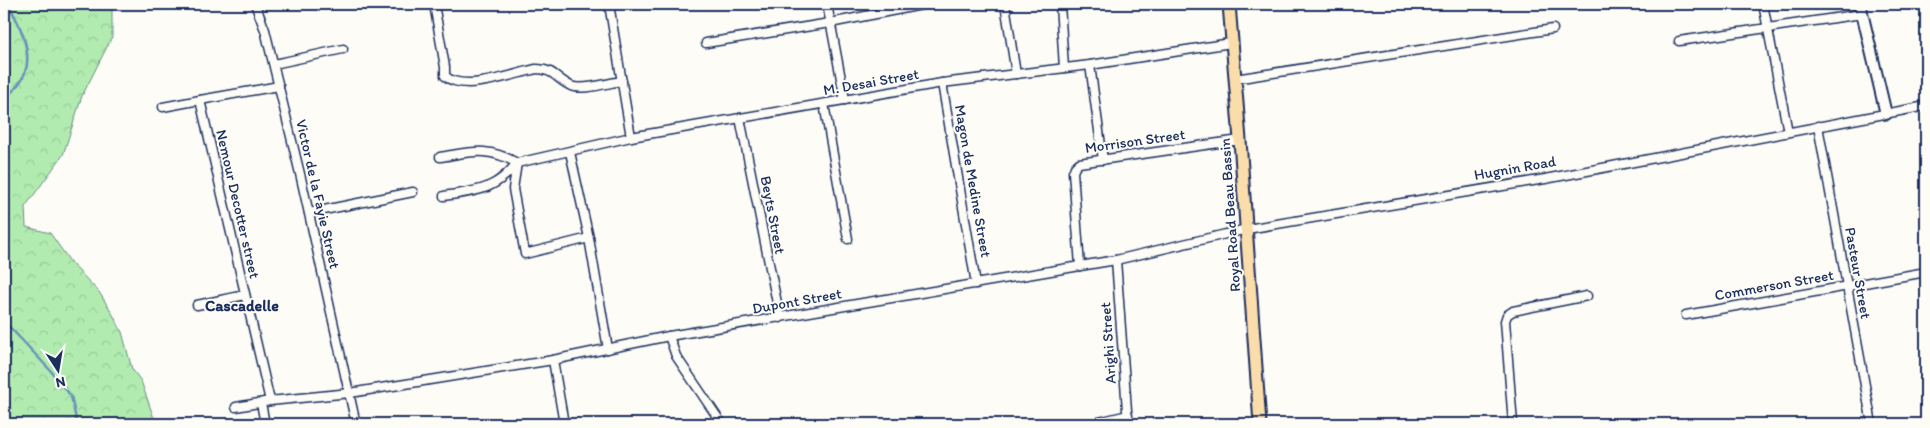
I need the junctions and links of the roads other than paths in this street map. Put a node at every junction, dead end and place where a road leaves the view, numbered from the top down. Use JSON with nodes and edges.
{"nodes":[{"id":1,"x":254,"y":4,"type":"edge"},
{"id":2,"x":434,"y":4,"type":"edge"},
{"id":3,"x":609,"y":4,"type":"edge"},
{"id":4,"x":827,"y":4,"type":"edge"},
{"id":5,"x":927,"y":4,"type":"edge"},
{"id":6,"x":1005,"y":4,"type":"edge"},
{"id":7,"x":1060,"y":4,"type":"edge"},
{"id":8,"x":1229,"y":4,"type":"edge"},
{"id":9,"x":1763,"y":4,"type":"edge"},
{"id":10,"x":1861,"y":9,"type":"edge"},
{"id":11,"x":830,"y":23,"type":"junction"},
{"id":12,"x":1768,"y":28,"type":"junction"},
{"id":13,"x":1552,"y":30,"type":"dead end"},
{"id":14,"x":1679,"y":41,"type":"dead end"},
{"id":15,"x":706,"y":43,"type":"dead end"},
{"id":16,"x":1231,"y":43,"type":"junction"},
{"id":17,"x":343,"y":49,"type":"dead end"},
{"id":18,"x":274,"y":64,"type":"junction"},
{"id":19,"x":1090,"y":65,"type":"junction"},
{"id":20,"x":1064,"y":68,"type":"junction"},
{"id":21,"x":1016,"y":74,"type":"junction"},
{"id":22,"x":1235,"y":79,"type":"junction"},
{"id":23,"x":622,"y":81,"type":"junction"},
{"id":24,"x":942,"y":83,"type":"junction"},
{"id":25,"x":279,"y":86,"type":"junction"},
{"id":26,"x":200,"y":100,"type":"junction"},
{"id":27,"x":845,"y":100,"type":"junction"},
{"id":28,"x":824,"y":104,"type":"junction"},
{"id":29,"x":1926,"y":106,"type":"edge"},
{"id":30,"x":163,"y":107,"type":"dead end"},
{"id":31,"x":1886,"y":114,"type":"junction"},
{"id":32,"x":740,"y":118,"type":"junction"},
{"id":33,"x":1818,"y":126,"type":"junction"},
{"id":34,"x":1788,"y":132,"type":"junction"},
{"id":35,"x":631,"y":137,"type":"junction"},
{"id":36,"x":1240,"y":140,"type":"junction"},
{"id":37,"x":570,"y":152,"type":"junction"},
{"id":38,"x":440,"y":157,"type":"dead end"},
{"id":39,"x":1103,"y":160,"type":"junction"},
{"id":40,"x":517,"y":163,"type":"junction"},
{"id":41,"x":413,"y":192,"type":"dead end"},
{"id":42,"x":444,"y":196,"type":"dead end"},
{"id":43,"x":309,"y":213,"type":"junction"},
{"id":44,"x":1247,"y":229,"type":"junction"},
{"id":45,"x":589,"y":238,"type":"junction"},
{"id":46,"x":848,"y":239,"type":"dead end"},
{"id":47,"x":1116,"y":260,"type":"junction"},
{"id":48,"x":1080,"y":266,"type":"junction"},
{"id":49,"x":1926,"y":272,"type":"edge"},
{"id":50,"x":976,"y":284,"type":"junction"},
{"id":51,"x":1847,"y":286,"type":"junction"},
{"id":52,"x":245,"y":294,"type":"junction"},
{"id":53,"x":1586,"y":296,"type":"dead end"},
{"id":54,"x":197,"y":305,"type":"dead end"},
{"id":55,"x":1686,"y":315,"type":"dead end"},
{"id":56,"x":780,"y":318,"type":"junction"},
{"id":57,"x":669,"y":336,"type":"junction"},
{"id":58,"x":608,"y":348,"type":"junction"},
{"id":59,"x":553,"y":360,"type":"junction"},
{"id":60,"x":350,"y":393,"type":"junction"},
{"id":61,"x":270,"y":401,"type":"junction"},
{"id":62,"x":261,"y":403,"type":"junction"},
{"id":63,"x":236,"y":407,"type":"dead end"},
{"id":64,"x":1128,"y":415,"type":"junction"},
{"id":65,"x":265,"y":424,"type":"edge"},
{"id":66,"x":356,"y":424,"type":"edge"},
{"id":67,"x":564,"y":424,"type":"edge"},
{"id":68,"x":722,"y":424,"type":"edge"},
{"id":69,"x":1090,"y":424,"type":"edge"},
{"id":70,"x":1128,"y":424,"type":"edge"},
{"id":71,"x":1260,"y":424,"type":"edge"},
{"id":72,"x":1513,"y":424,"type":"edge"},
{"id":73,"x":1872,"y":424,"type":"edge"}],
"edges":[{"from":1,"to":18,"type":"street","name":"Victor de la Fayie Street"},
{"from":2,"to":23,"type":"street"},
{"from":3,"to":23,"type":"street"},
{"from":4,"to":11,"type":"street"},
{"from":5,"to":11,"type":"street"},
{"from":6,"to":21,"type":"street"},
{"from":7,"to":20,"type":"street"},
{"from":8,"to":16,"type":"main road","name":"Royal Road Beau Bassin"},
{"from":9,"to":12,"type":"street"},
{"from":10,"to":12,"type":"street"},
{"from":10,"to":31,"type":"street"},
{"from":11,"to":15,"type":"street"},
{"from":11,"to":27,"type":"street"},
{"from":12,"to":14,"type":"street"},
{"from":12,"to":34,"type":"street"},
{"from":13,"to":22,"type":"street"},
{"from":16,"to":19,"type":"street","name":"M. Desai Street"},
{"from":16,"to":22,"type":"main road","name":"Royal Road Beau Bassin"},
{"from":17,"to":18,"type":"street"},
{"from":18,"to":25,"type":"street","name":"Victor de la Fayie Street"},
{"from":19,"to":20,"type":"street","name":"M. Desai Street"},
{"from":19,"to":39,"type":"street"},
{"from":20,"to":21,"type":"street","name":"M. Desai Street"},
{"from":21,"to":24,"type":"street","name":"M. Desai Street"},
{"from":22,"to":36,"type":"main road","name":"Royal Road Beau Bassin"},
{"from":23,"to":35,"type":"street"},
{"from":24,"to":27,"type":"street","name":"M. Desai Street"},
{"from":24,"to":50,"type":"street","name":"Magon de Medine Street"},
{"from":25,"to":26,"type":"street"},
{"from":25,"to":43,"type":"street","name":"Victor de la Fayie Street"},
{"from":26,"to":30,"type":"street"},
{"from":26,"to":52,"type":"street","name":"Nemour Decotter street"},
{"from":27,"to":28,"type":"street","name":"M. Desai Street"},
{"from":28,"to":32,"type":"street","name":"M. Desai Street"},
{"from":28,"to":46,"type":"street"},
{"from":29,"to":31,"type":"street"},
{"from":31,"to":33,"type":"street"},
{"from":32,"to":35,"type":"street","name":"M. Desai Street"},
{"from":32,"to":56,"type":"street","name":"Beyts Street"},
{"from":33,"to":34,"type":"street","name":"Hugnin Road"},
{"from":33,"to":51,"type":"street","name":"Pasteur Street"},
{"from":34,"to":44,"type":"street","name":"Hugnin Road"},
{"from":35,"to":37,"type":"street","name":"M. Desai Street"},
{"from":36,"to":39,"type":"street","name":"Morrison Street"},
{"from":36,"to":44,"type":"main road","name":"Royal Road Beau Bassin"},
{"from":37,"to":40,"type":"street","name":"M. Desai Street"},
{"from":37,"to":45,"type":"street"},
{"from":38,"to":40,"type":"street"},
{"from":39,"to":48,"type":"street","name":"Morrison Street"},
{"from":40,"to":42,"type":"street"},
{"from":40,"to":45,"type":"street"},
{"from":41,"to":43,"type":"street"},
{"from":43,"to":60,"type":"street","name":"Victor de la Fayie Street"},
{"from":44,"to":47,"type":"street","name":"Dupont Street"},
{"from":44,"to":71,"type":"main road","name":"Royal Road Beau Bassin"},
{"from":45,"to":58,"type":"street"},
{"from":47,"to":48,"type":"street","name":"Dupont Street"},
{"from":47,"to":64,"type":"street","name":"Arighi Street"},
{"from":48,"to":50,"type":"street","name":"Dupont Street"},
{"from":49,"to":51,"type":"street","name":"Commerson Street"},
{"from":50,"to":56,"type":"street","name":"Dupont Street"},
{"from":51,"to":55,"type":"street","name":"Commerson Street"},
{"from":51,"to":73,"type":"street","name":"Pasteur Street"},
{"from":52,"to":54,"type":"street"},
{"from":52,"to":61,"type":"street","name":"Nemour Decotter street"},
{"from":53,"to":72,"type":"street"},
{"from":56,"to":57,"type":"street","name":"Dupont Street"},
{"from":57,"to":58,"type":"street","name":"Dupont Street"},
{"from":57,"to":68,"type":"street"},
{"from":58,"to":59,"type":"street","name":"Dupont Street"},
{"from":59,"to":60,"type":"street","name":"Dupont Street"},
{"from":59,"to":67,"type":"street"},
{"from":60,"to":61,"type":"street"},
{"from":60,"to":66,"type":"street","name":"Victor de la Fayie Street"},
{"from":61,"to":62,"type":"street"},
{"from":62,"to":63,"type":"street"},
{"from":62,"to":65,"type":"street"},
{"from":64,"to":69,"type":"street"},
{"from":64,"to":70,"type":"street","name":"Arighi Street"}]}
